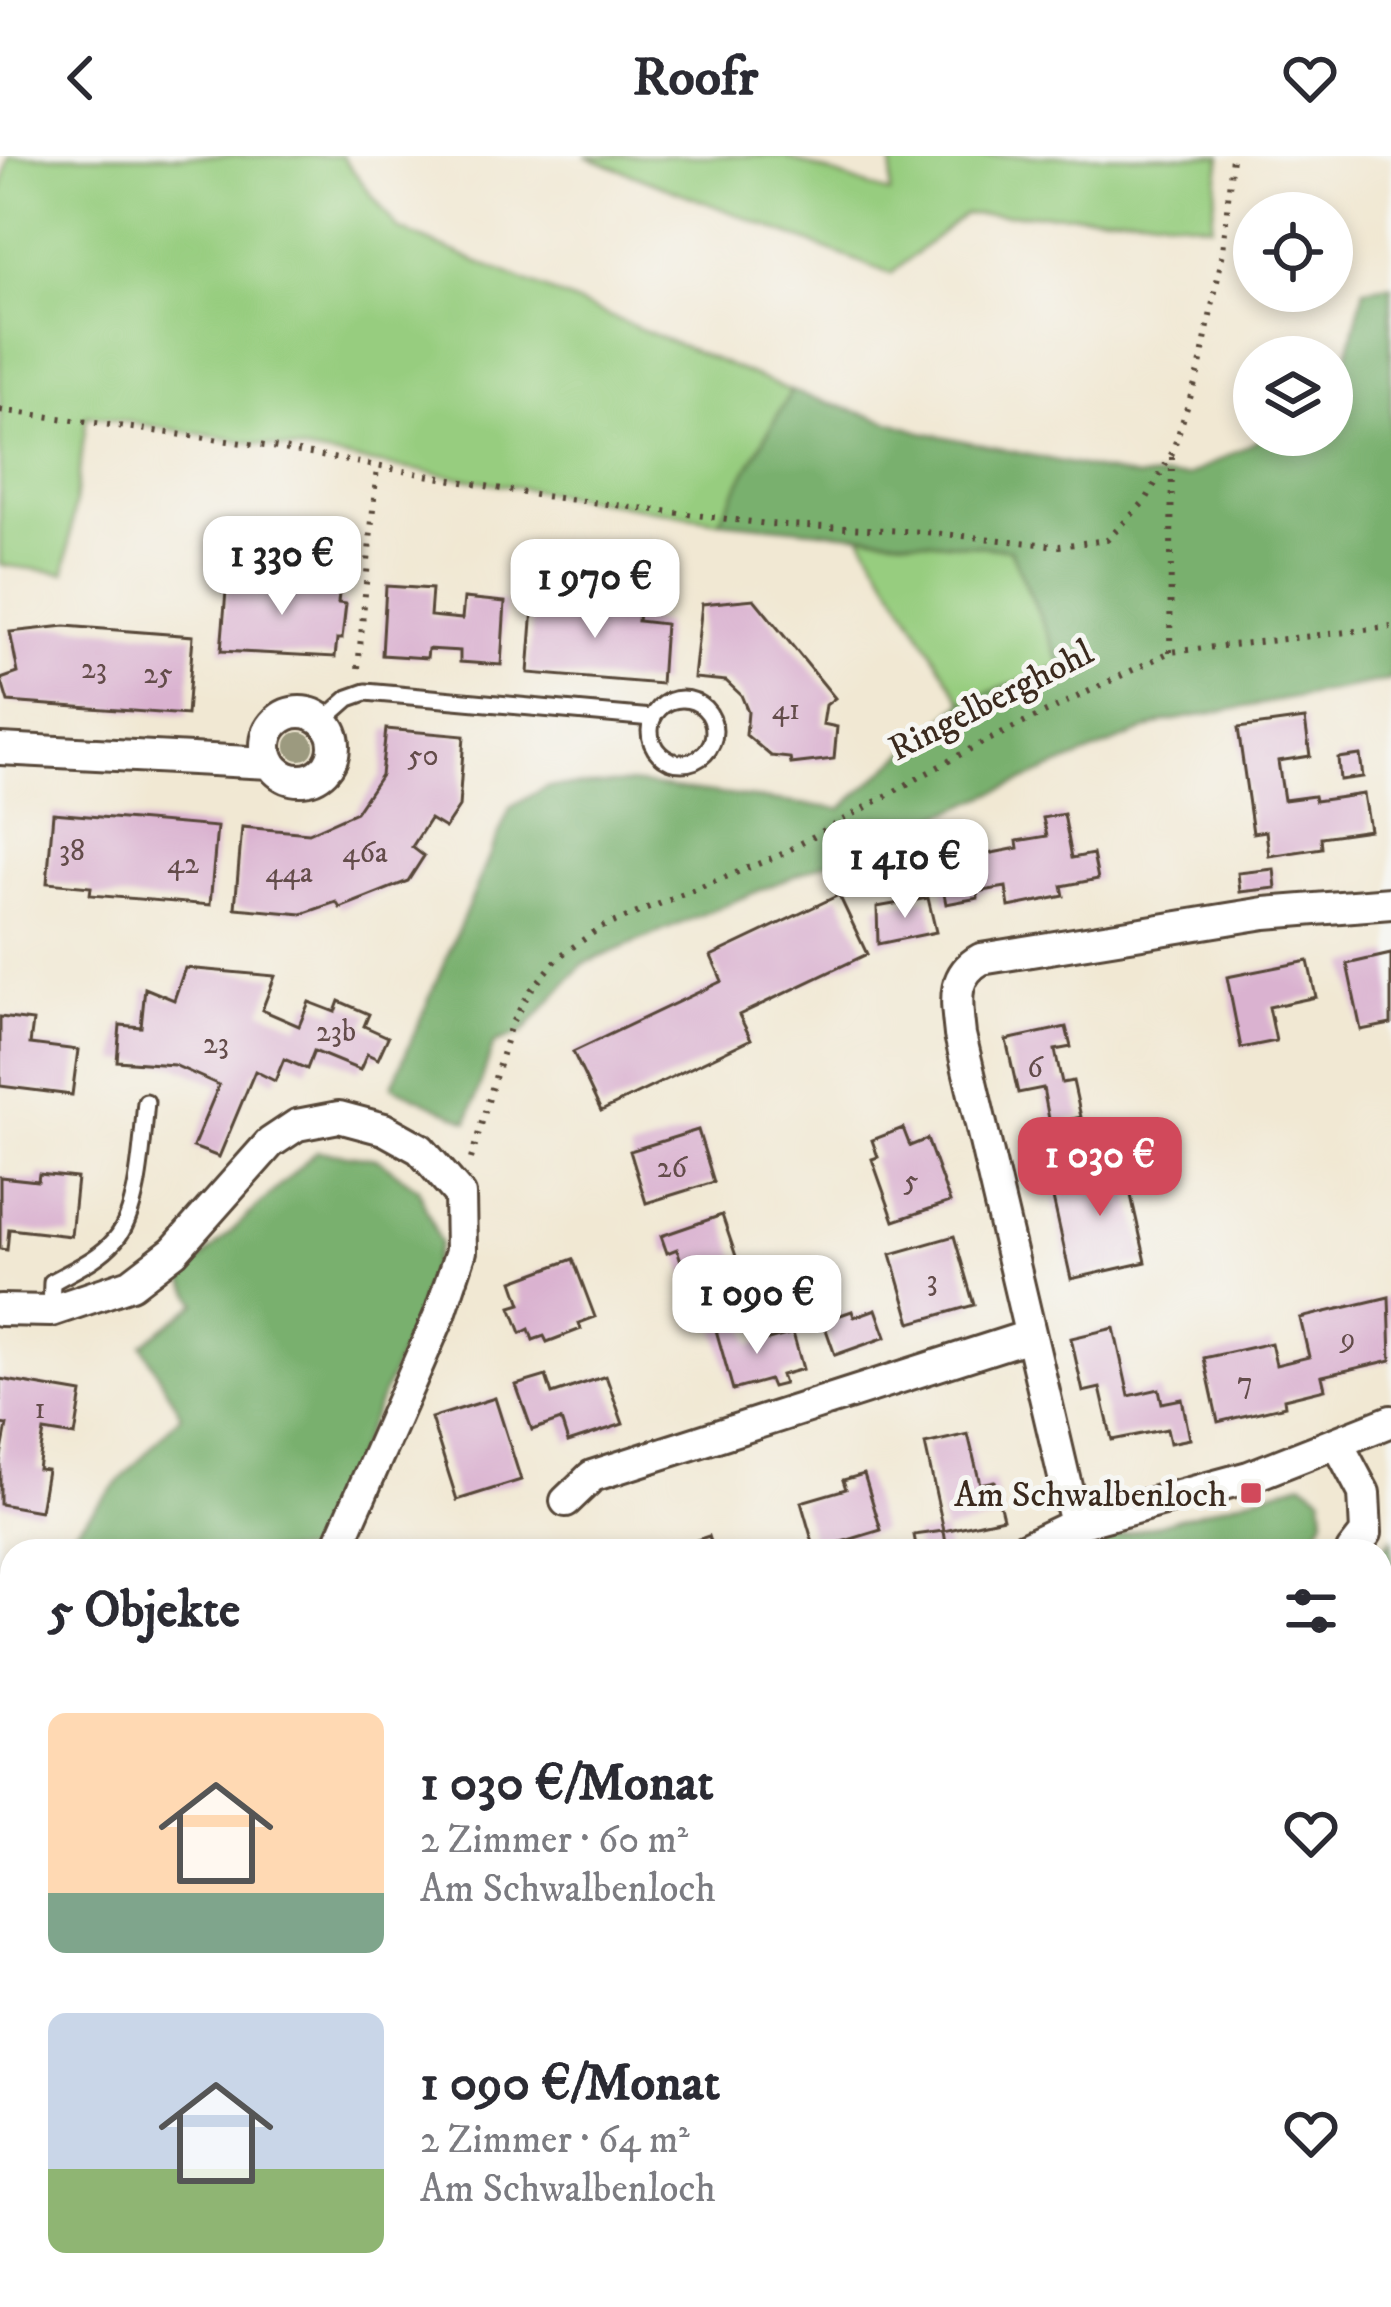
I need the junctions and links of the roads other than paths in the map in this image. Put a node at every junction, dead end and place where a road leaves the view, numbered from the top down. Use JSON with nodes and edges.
{"nodes":[{"id":1,"x":652,"y":718,"type":"junction"},
{"id":2,"x":323,"y":722,"type":"junction"},
{"id":3,"x":0,"y":749,"type":"edge"},
{"id":4,"x":270,"y":763,"type":"junction"},
{"id":5,"x":1391,"y":902,"type":"edge"},
{"id":6,"x":146,"y":1102,"type":"dead end"},
{"id":7,"x":0,"y":1310,"type":"edge"},
{"id":8,"x":51,"y":1311,"type":"junction"},
{"id":9,"x":1029,"y":1336,"type":"junction"},
{"id":10,"x":1391,"y":1421,"type":"edge"},
{"id":11,"x":1338,"y":1444,"type":"junction"},
{"id":12,"x":566,"y":1501,"type":"dead end"},
{"id":13,"x":1075,"y":1525,"type":"junction"},
{"id":14,"x":341,"y":1539,"type":"edge"},
{"id":15,"x":1045,"y":1539,"type":"edge"},
{"id":16,"x":1361,"y":1539,"type":"edge"}],
"edges":[{"from":1,"to":1,"type":"lane"},
{"from":1,"to":2,"type":"lane"},
{"from":2,"to":4,"type":"street"},
{"from":2,"to":4,"type":"street"},
{"from":3,"to":4,"type":"street"},
{"from":5,"to":9,"type":"street"},
{"from":6,"to":8,"type":"lane"},
{"from":7,"to":8,"type":"street"},
{"from":8,"to":14,"type":"street"},
{"from":9,"to":12,"type":"street"},
{"from":9,"to":13,"type":"street"},
{"from":10,"to":11,"type":"street"},
{"from":11,"to":13,"type":"street"},
{"from":11,"to":16,"type":"street"},
{"from":13,"to":15,"type":"street"}]}
